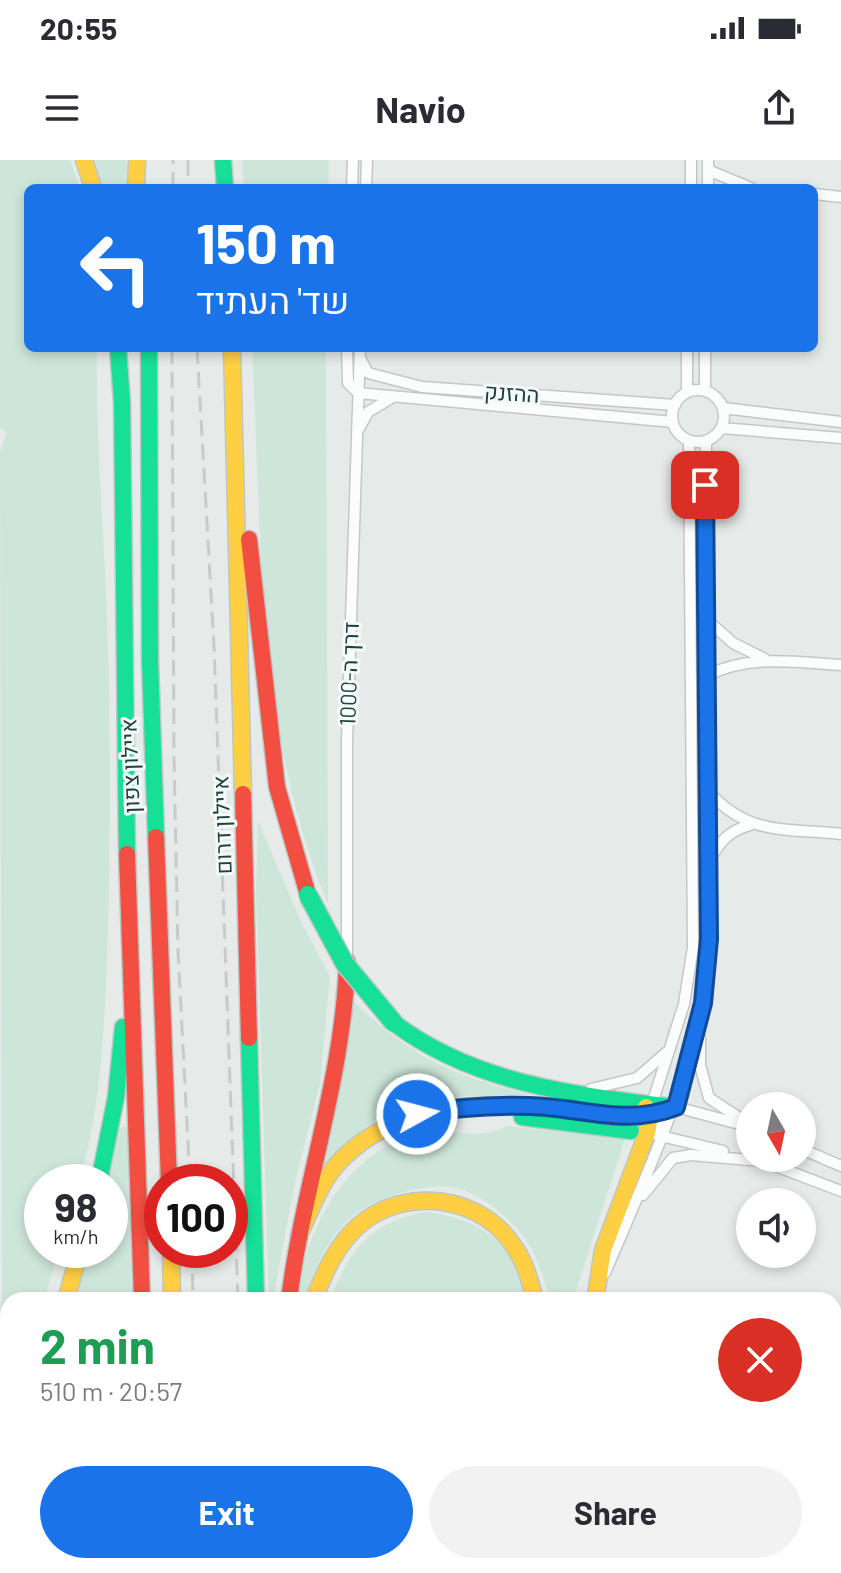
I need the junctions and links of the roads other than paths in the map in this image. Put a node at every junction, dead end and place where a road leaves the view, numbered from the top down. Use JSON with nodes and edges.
{"nodes":[{"id":1,"x":84,"y":160,"type":"edge"},
{"id":2,"x":137,"y":160,"type":"edge"},
{"id":3,"x":148,"y":160,"type":"edge"},
{"id":4,"x":223,"y":160,"type":"edge"},
{"id":5,"x":353,"y":160,"type":"edge"},
{"id":6,"x":367,"y":160,"type":"edge"},
{"id":7,"x":691,"y":160,"type":"edge"},
{"id":8,"x":708,"y":165,"type":"edge"},
{"id":9,"x":92,"y":184,"type":"edge"},
{"id":10,"x":136,"y":184,"type":"edge"},
{"id":11,"x":148,"y":184,"type":"edge"},
{"id":12,"x":225,"y":184,"type":"edge"},
{"id":13,"x":352,"y":184,"type":"edge"},
{"id":14,"x":366,"y":184,"type":"edge"},
{"id":15,"x":691,"y":184,"type":"edge"},
{"id":16,"x":736,"y":184,"type":"edge"},
{"id":17,"x":818,"y":194,"type":"edge"},
{"id":18,"x":841,"y":197,"type":"edge"},
{"id":19,"x":118,"y":352,"type":"edge"},
{"id":20,"x":125,"y":352,"type":"edge"},
{"id":21,"x":149,"y":352,"type":"edge"},
{"id":22,"x":232,"y":352,"type":"edge"},
{"id":23,"x":347,"y":352,"type":"edge"},
{"id":24,"x":687,"y":352,"type":"edge"},
{"id":25,"x":705,"y":352,"type":"edge"},
{"id":26,"x":360,"y":353,"type":"edge"},
{"id":27,"x":705,"y":391,"type":"junction"},
{"id":28,"x":687,"y":392,"type":"junction"},
{"id":29,"x":358,"y":393,"type":"junction"},
{"id":30,"x":395,"y":396,"type":"junction"},
{"id":31,"x":122,"y":402,"type":"junction"},
{"id":32,"x":675,"y":405,"type":"junction"},
{"id":33,"x":723,"y":408,"type":"junction"},
{"id":34,"x":235,"y":421,"type":"junction"},
{"id":35,"x":673,"y":422,"type":"junction"},
{"id":36,"x":841,"y":422,"type":"edge"},
{"id":37,"x":721,"y":428,"type":"junction"},
{"id":38,"x":356,"y":433,"type":"junction"},
{"id":39,"x":841,"y":438,"type":"edge"},
{"id":40,"x":689,"y":441,"type":"junction"},
{"id":41,"x":706,"y":441,"type":"junction"},
{"id":42,"x":706,"y":619,"type":"junction"},
{"id":43,"x":765,"y":659,"type":"junction"},
{"id":44,"x":841,"y":665,"type":"edge"},
{"id":45,"x":706,"y":676,"type":"junction"},
{"id":46,"x":707,"y":791,"type":"junction"},
{"id":47,"x":750,"y":825,"type":"junction"},
{"id":48,"x":126,"y":833,"type":"junction"},
{"id":49,"x":841,"y":834,"type":"edge"},
{"id":50,"x":708,"y":862,"type":"junction"},
{"id":51,"x":347,"y":955,"type":"joint"},
{"id":52,"x":699,"y":1022,"type":"junction"},
{"id":53,"x":671,"y":1047,"type":"junction"},
{"id":54,"x":568,"y":1091,"type":"junction"},
{"id":55,"x":676,"y":1107,"type":"junction"},
{"id":56,"x":736,"y":1117,"type":"edge"},
{"id":57,"x":652,"y":1118,"type":"junction"},
{"id":58,"x":736,"y":1122,"type":"edge"},
{"id":59,"x":736,"y":1151,"type":"edge"},
{"id":60,"x":816,"y":1155,"type":"edge"},
{"id":61,"x":736,"y":1158,"type":"edge"},
{"id":62,"x":103,"y":1164,"type":"edge"},
{"id":63,"x":168,"y":1164,"type":"edge"},
{"id":64,"x":841,"y":1166,"type":"edge"},
{"id":65,"x":790,"y":1172,"type":"edge"},
{"id":66,"x":841,"y":1191,"type":"edge"},
{"id":67,"x":632,"y":1209,"type":"junction"},
{"id":68,"x":299,"y":1235,"type":"junction"},
{"id":69,"x":75,"y":1268,"type":"edge"},
{"id":70,"x":171,"y":1268,"type":"edge"},
{"id":71,"x":68,"y":1292,"type":"edge"},
{"id":72,"x":142,"y":1292,"type":"edge"},
{"id":73,"x":172,"y":1292,"type":"edge"},
{"id":74,"x":256,"y":1292,"type":"edge"},
{"id":75,"x":290,"y":1292,"type":"edge"},
{"id":76,"x":318,"y":1292,"type":"edge"},
{"id":77,"x":533,"y":1292,"type":"edge"},
{"id":78,"x":596,"y":1292,"type":"edge"},
{"id":79,"x":597,"y":1292,"type":"edge"}],
"edges":[{"from":1,"to":9,"type":"main road"},
{"from":2,"to":10,"type":"main road"},
{"from":3,"to":11,"type":"main road"},
{"from":4,"to":12,"type":"main road"},
{"from":5,"to":13,"type":"street"},
{"from":6,"to":14,"type":"street"},
{"from":7,"to":15,"type":"street"},
{"from":8,"to":16,"type":"street"},
{"from":17,"to":18,"type":"street"},
{"from":19,"to":31,"type":"main road"},
{"from":20,"to":31,"type":"main road"},
{"from":21,"to":63,"type":"main road","name":"איילון צפון"},
{"from":22,"to":34,"type":"main road","name":"איילון דרום"},
{"from":23,"to":29,"type":"street","name":"דרך ה-1000"},
{"from":24,"to":28,"type":"street"},
{"from":25,"to":27,"type":"street"},
{"from":26,"to":29,"type":"street","name":"דרך ה-1000"},
{"from":26,"to":32,"type":"street","name":"ההזנק"},
{"from":27,"to":28,"type":"street"},
{"from":27,"to":33,"type":"street"},
{"from":28,"to":32,"type":"street"},
{"from":29,"to":30,"type":"street","name":"ההזנק"},
{"from":29,"to":38,"type":"street","name":"דרך ה-1000"},
{"from":30,"to":35,"type":"street","name":"ההזנק"},
{"from":30,"to":38,"type":"street"},
{"from":31,"to":48,"type":"main road"},
{"from":32,"to":35,"type":"street"},
{"from":33,"to":36,"type":"street"},
{"from":33,"to":37,"type":"street"},
{"from":34,"to":54,"type":"main road","bridge":true},
{"from":34,"to":74,"type":"main road","name":"איילון דרום"},
{"from":35,"to":40,"type":"street"},
{"from":37,"to":39,"type":"street"},
{"from":37,"to":41,"type":"street"},
{"from":38,"to":51,"type":"street","name":"דרך ה-1000"},
{"from":40,"to":41,"type":"street"},
{"from":40,"to":53,"type":"street"},
{"from":41,"to":42,"type":"street"},
{"from":42,"to":43,"type":"street"},
{"from":42,"to":45,"type":"street"},
{"from":43,"to":44,"type":"street"},
{"from":43,"to":45,"type":"street"},
{"from":45,"to":46,"type":"street"},
{"from":46,"to":47,"type":"street"},
{"from":46,"to":50,"type":"street"},
{"from":47,"to":49,"type":"street"},
{"from":47,"to":50,"type":"street"},
{"from":48,"to":62,"type":"main road"},
{"from":48,"to":72,"type":"main road"},
{"from":50,"to":52,"type":"street"},
{"from":51,"to":68,"type":"main road"},
{"from":52,"to":55,"type":"street"},
{"from":52,"to":56,"type":"street"},
{"from":53,"to":54,"type":"street"},
{"from":53,"to":57,"type":"street"},
{"from":54,"to":57,"type":"main road"},
{"from":55,"to":57,"type":"main road"},
{"from":55,"to":57,"type":"street"},
{"from":55,"to":58,"type":"street"},
{"from":57,"to":59,"type":"street"},
{"from":57,"to":67,"type":"street"},
{"from":57,"to":68,"type":"main road"},
{"from":57,"to":78,"type":"main road"},
{"from":60,"to":64,"type":"street"},
{"from":61,"to":67,"type":"street"},
{"from":65,"to":66,"type":"street"},
{"from":67,"to":79,"type":"street"},
{"from":68,"to":75,"type":"main road"},
{"from":69,"to":71,"type":"main road"},
{"from":70,"to":73,"type":"main road"},
{"from":76,"to":77,"type":"main road"}]}
